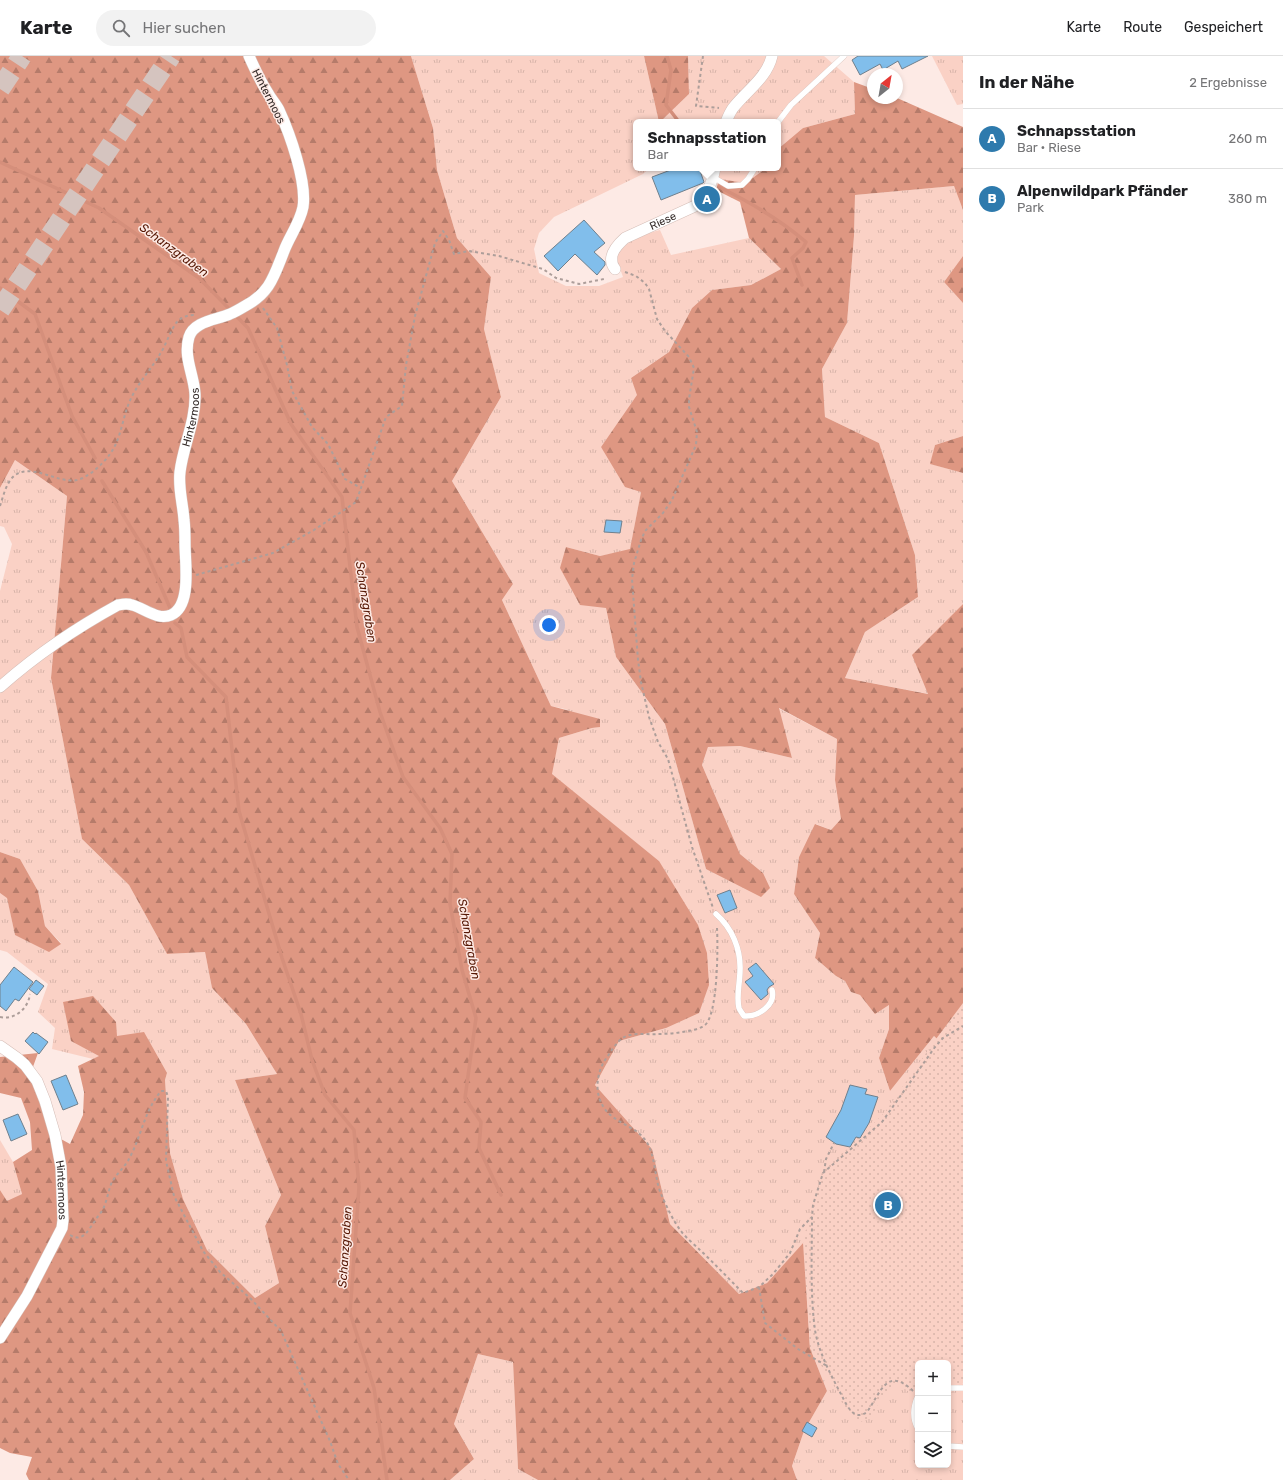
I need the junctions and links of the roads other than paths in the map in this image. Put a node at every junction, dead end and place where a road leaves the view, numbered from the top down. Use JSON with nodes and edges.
{"nodes":[{"id":1,"x":250,"y":56,"type":"edge"},
{"id":2,"x":772,"y":56,"type":"edge"},
{"id":3,"x":844,"y":56,"type":"edge"},
{"id":4,"x":727,"y":119,"type":"edge"},
{"id":5,"x":780,"y":119,"type":"edge"},
{"id":6,"x":753,"y":171,"type":"edge"},
{"id":7,"x":714,"y":172,"type":"edge"},
{"id":8,"x":615,"y":269,"type":"road end"},
{"id":9,"x":0,"y":687,"type":"edge"},
{"id":10,"x":716,"y":914,"type":"road end"},
{"id":11,"x":772,"y":990,"type":"dead end"},
{"id":12,"x":0,"y":1046,"type":"edge"},
{"id":13,"x":0,"y":1338,"type":"edge"},
{"id":14,"x":951,"y":1388,"type":"edge"},
{"id":15,"x":963,"y":1388,"type":"edge"},
{"id":16,"x":915,"y":1403,"type":"edge"},
{"id":17,"x":915,"y":1422,"type":"edge"},
{"id":18,"x":951,"y":1446,"type":"edge"},
{"id":19,"x":963,"y":1447,"type":"edge"}],
"edges":[{"from":1,"to":9,"type":"street","name":"Hintermoos"},
{"from":2,"to":4,"type":"street"},
{"from":3,"to":5,"type":"lane"},
{"from":6,"to":7,"type":"lane"},
{"from":7,"to":8,"type":"street","name":"Riese"},
{"from":10,"to":11,"type":"lane"},
{"from":12,"to":13,"type":"street","name":"Hintermoos"},
{"from":14,"to":15,"type":"lane"},
{"from":16,"to":17,"type":"lane"},
{"from":18,"to":19,"type":"lane"}]}
